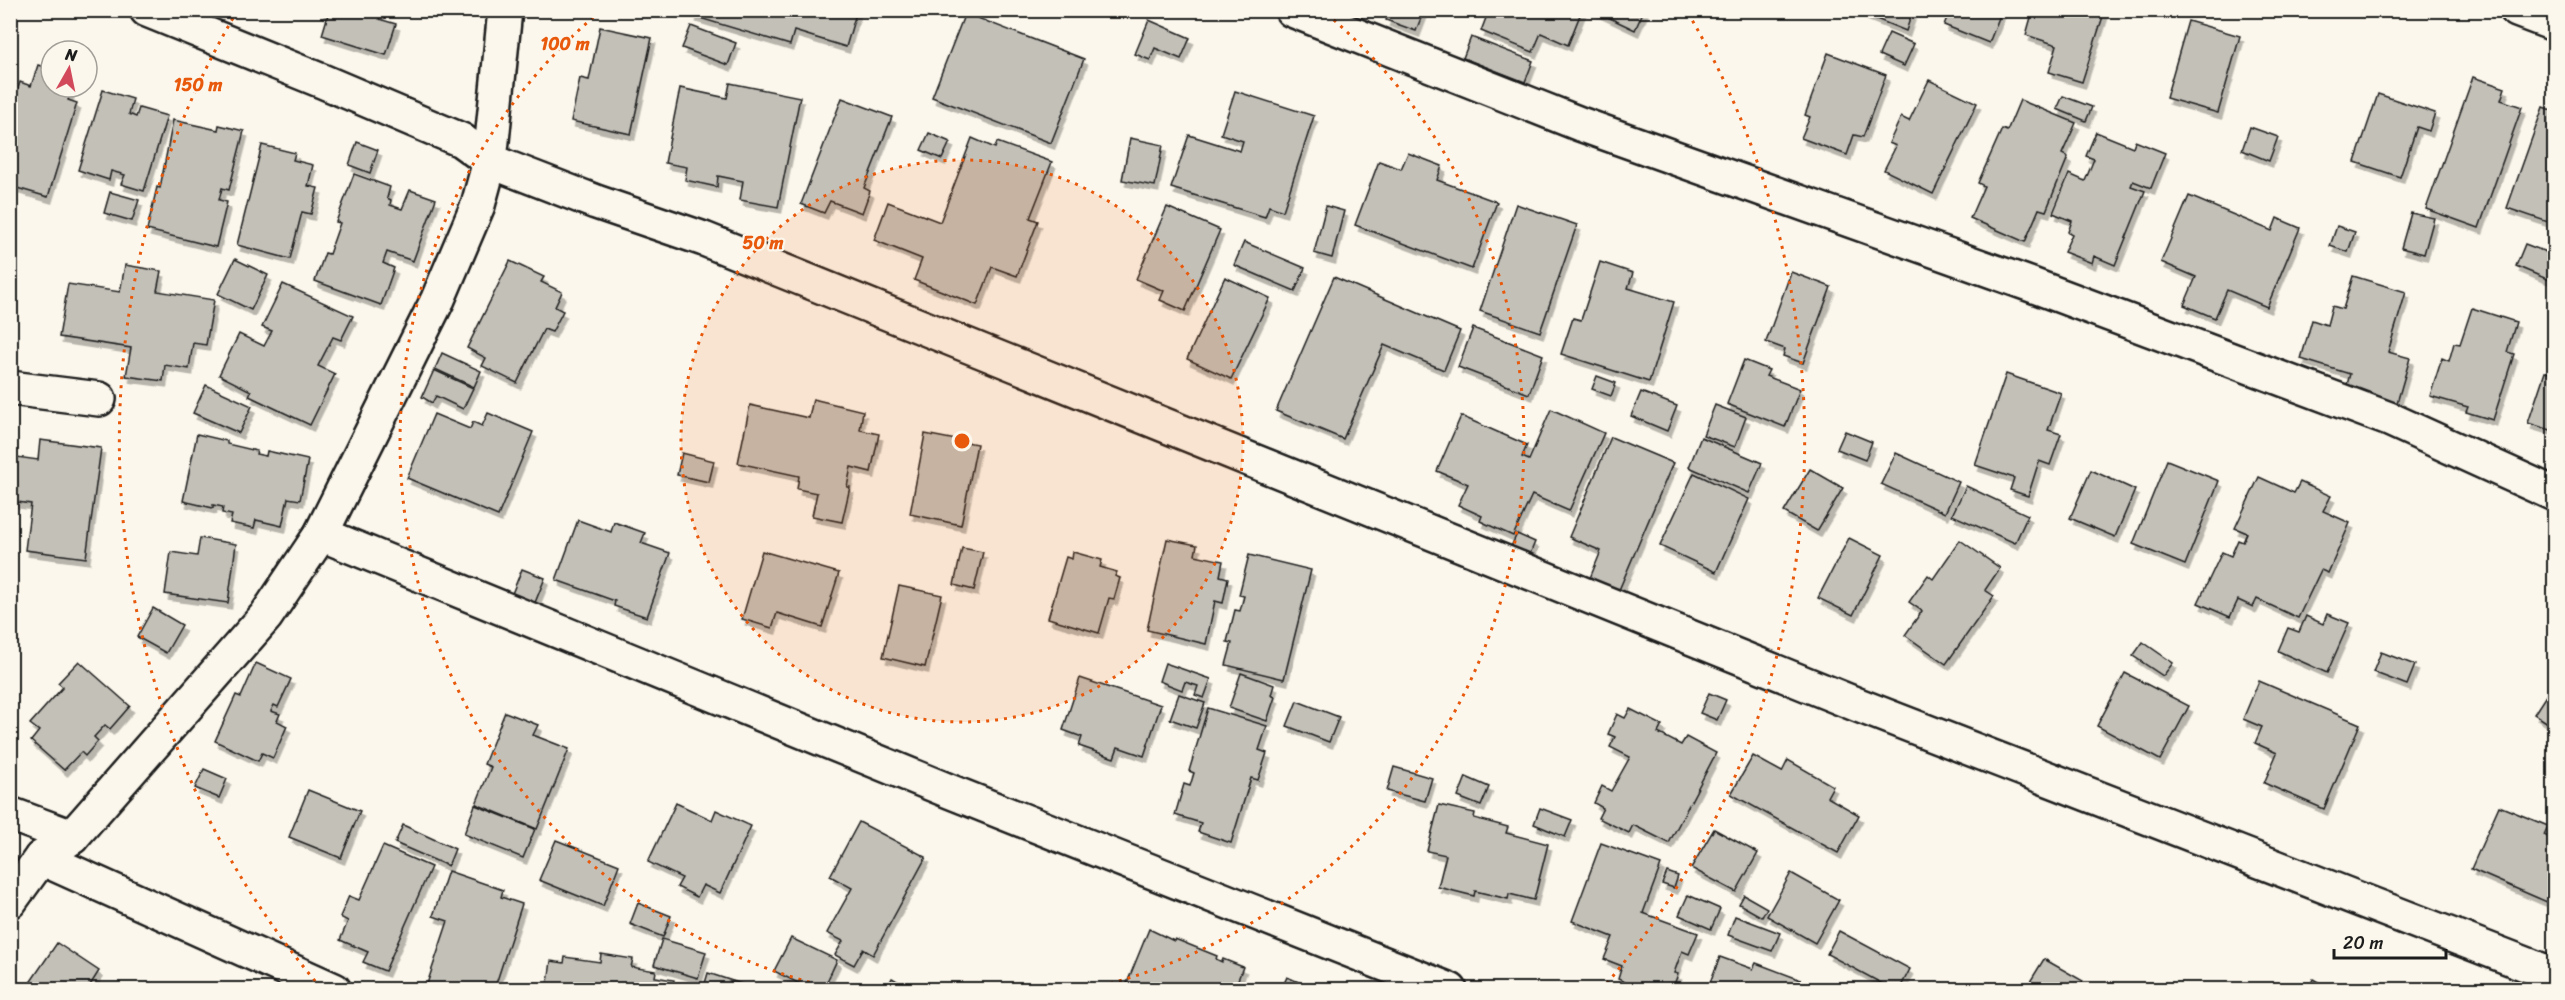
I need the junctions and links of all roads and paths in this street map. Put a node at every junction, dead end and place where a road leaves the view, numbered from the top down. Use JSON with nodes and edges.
{"nodes":[{"id":1,"x":147,"y":10,"type":"edge"},
{"id":2,"x":505,"y":10,"type":"edge"},
{"id":3,"x":1292,"y":10,"type":"edge"},
{"id":4,"x":2517,"y":10,"type":"edge"},
{"id":5,"x":2554,"y":24,"type":"edge"},
{"id":6,"x":490,"y":161,"type":"junction"},
{"id":7,"x":10,"y":388,"type":"edge"},
{"id":8,"x":99,"y":399,"type":"dead end"},
{"id":9,"x":2554,"y":494,"type":"edge"},
{"id":10,"x":321,"y":534,"type":"junction"},
{"id":11,"x":10,"y":814,"type":"edge"},
{"id":12,"x":72,"y":837,"type":"junction"},
{"id":13,"x":41,"y":858,"type":"junction"},
{"id":14,"x":10,"y":901,"type":"edge"},
{"id":15,"x":2554,"y":975,"type":"edge"},
{"id":16,"x":334,"y":990,"type":"edge"},
{"id":17,"x":1450,"y":990,"type":"edge"}],
"edges":[{"from":1,"to":6,"type":"street"},
{"from":2,"to":6,"type":"street"},
{"from":3,"to":9,"type":"street"},
{"from":4,"to":5,"type":"street"},
{"from":6,"to":10,"type":"street"},
{"from":6,"to":15,"type":"street"},
{"from":7,"to":8,"type":"street"},
{"from":10,"to":12,"type":"street"},
{"from":10,"to":17,"type":"street"},
{"from":11,"to":12,"type":"street"},
{"from":12,"to":13,"type":"street"},
{"from":13,"to":14,"type":"street"},
{"from":13,"to":16,"type":"street"}]}
